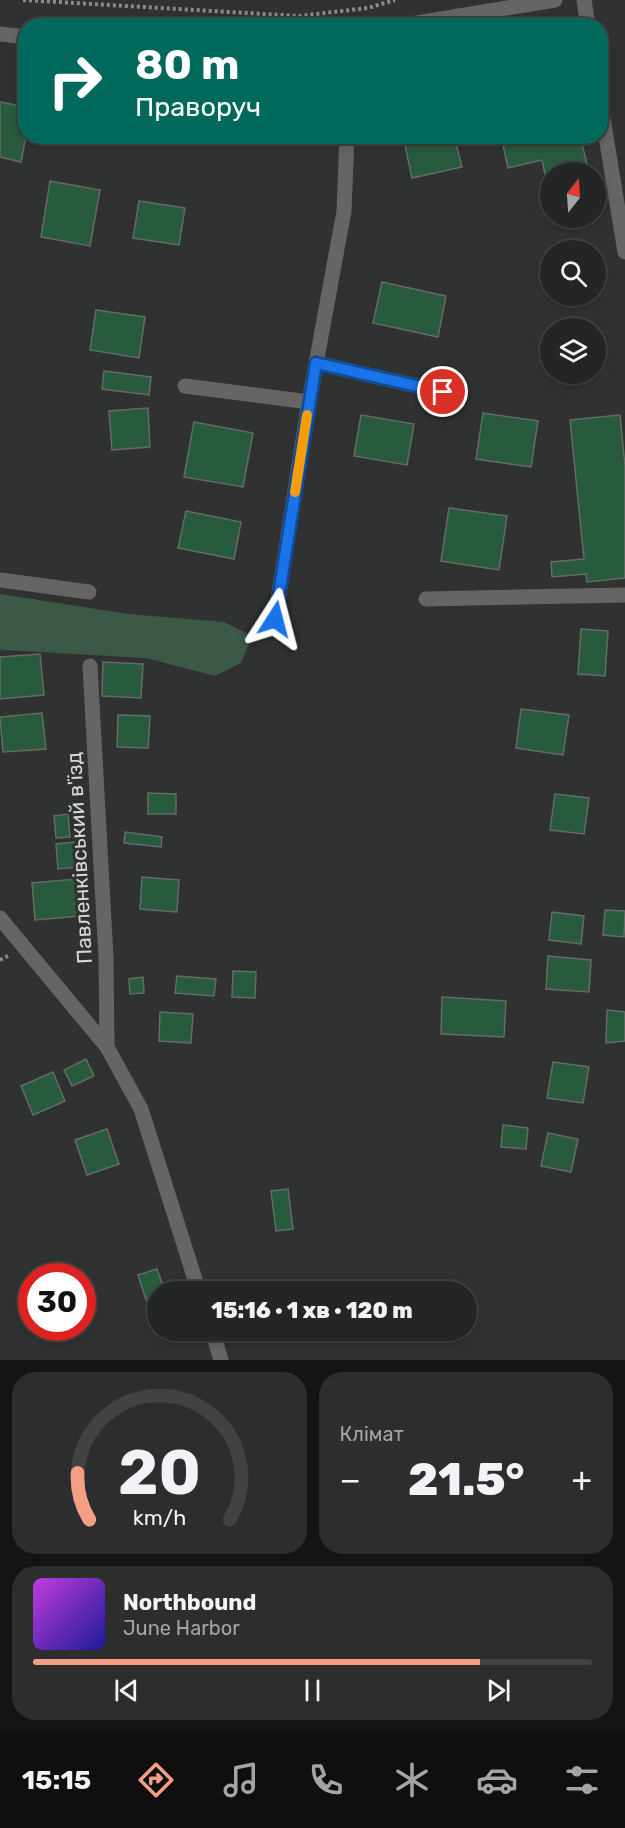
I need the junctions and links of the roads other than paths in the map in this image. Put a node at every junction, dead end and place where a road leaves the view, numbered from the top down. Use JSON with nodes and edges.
{"nodes":[{"id":1,"x":555,"y":0,"type":"edge"},
{"id":2,"x":584,"y":0,"type":"edge"},
{"id":3,"x":447,"y":18,"type":"edge"},
{"id":4,"x":587,"y":18,"type":"edge"},
{"id":5,"x":0,"y":34,"type":"edge"},
{"id":6,"x":18,"y":37,"type":"edge"},
{"id":7,"x":347,"y":144,"type":"edge"},
{"id":8,"x":607,"y":144,"type":"edge"},
{"id":9,"x":625,"y":252,"type":"edge"},
{"id":10,"x":316,"y":363,"type":"junction"},
{"id":11,"x":185,"y":386,"type":"dead end"},
{"id":12,"x":443,"y":392,"type":"dead end"},
{"id":13,"x":309,"y":402,"type":"junction"},
{"id":14,"x":0,"y":580,"type":"edge"},
{"id":15,"x":89,"y":592,"type":"dead end"},
{"id":16,"x":625,"y":596,"type":"edge"},
{"id":17,"x":426,"y":599,"type":"dead end"},
{"id":18,"x":275,"y":619,"type":"dead end"},
{"id":19,"x":90,"y":666,"type":"dead end"},
{"id":20,"x":0,"y":918,"type":"edge"},
{"id":21,"x":107,"y":1047,"type":"junction"},
{"id":22,"x":196,"y":1281,"type":"edge"},
{"id":23,"x":215,"y":1341,"type":"edge"},
{"id":24,"x":221,"y":1360,"type":"edge"}],
"edges":[{"from":1,"to":3,"type":"street"},
{"from":2,"to":4,"type":"street"},
{"from":5,"to":6,"type":"street"},
{"from":7,"to":10,"type":"street"},
{"from":8,"to":9,"type":"street"},
{"from":10,"to":12,"type":"street"},
{"from":10,"to":13,"type":"street"},
{"from":11,"to":13,"type":"street"},
{"from":13,"to":18,"type":"street"},
{"from":14,"to":15,"type":"street"},
{"from":16,"to":17,"type":"street"},
{"from":19,"to":21,"type":"street","name":"Павленківський в'їзд"},
{"from":20,"to":21,"type":"street"},
{"from":21,"to":22,"type":"street"},
{"from":23,"to":24,"type":"street"}]}
